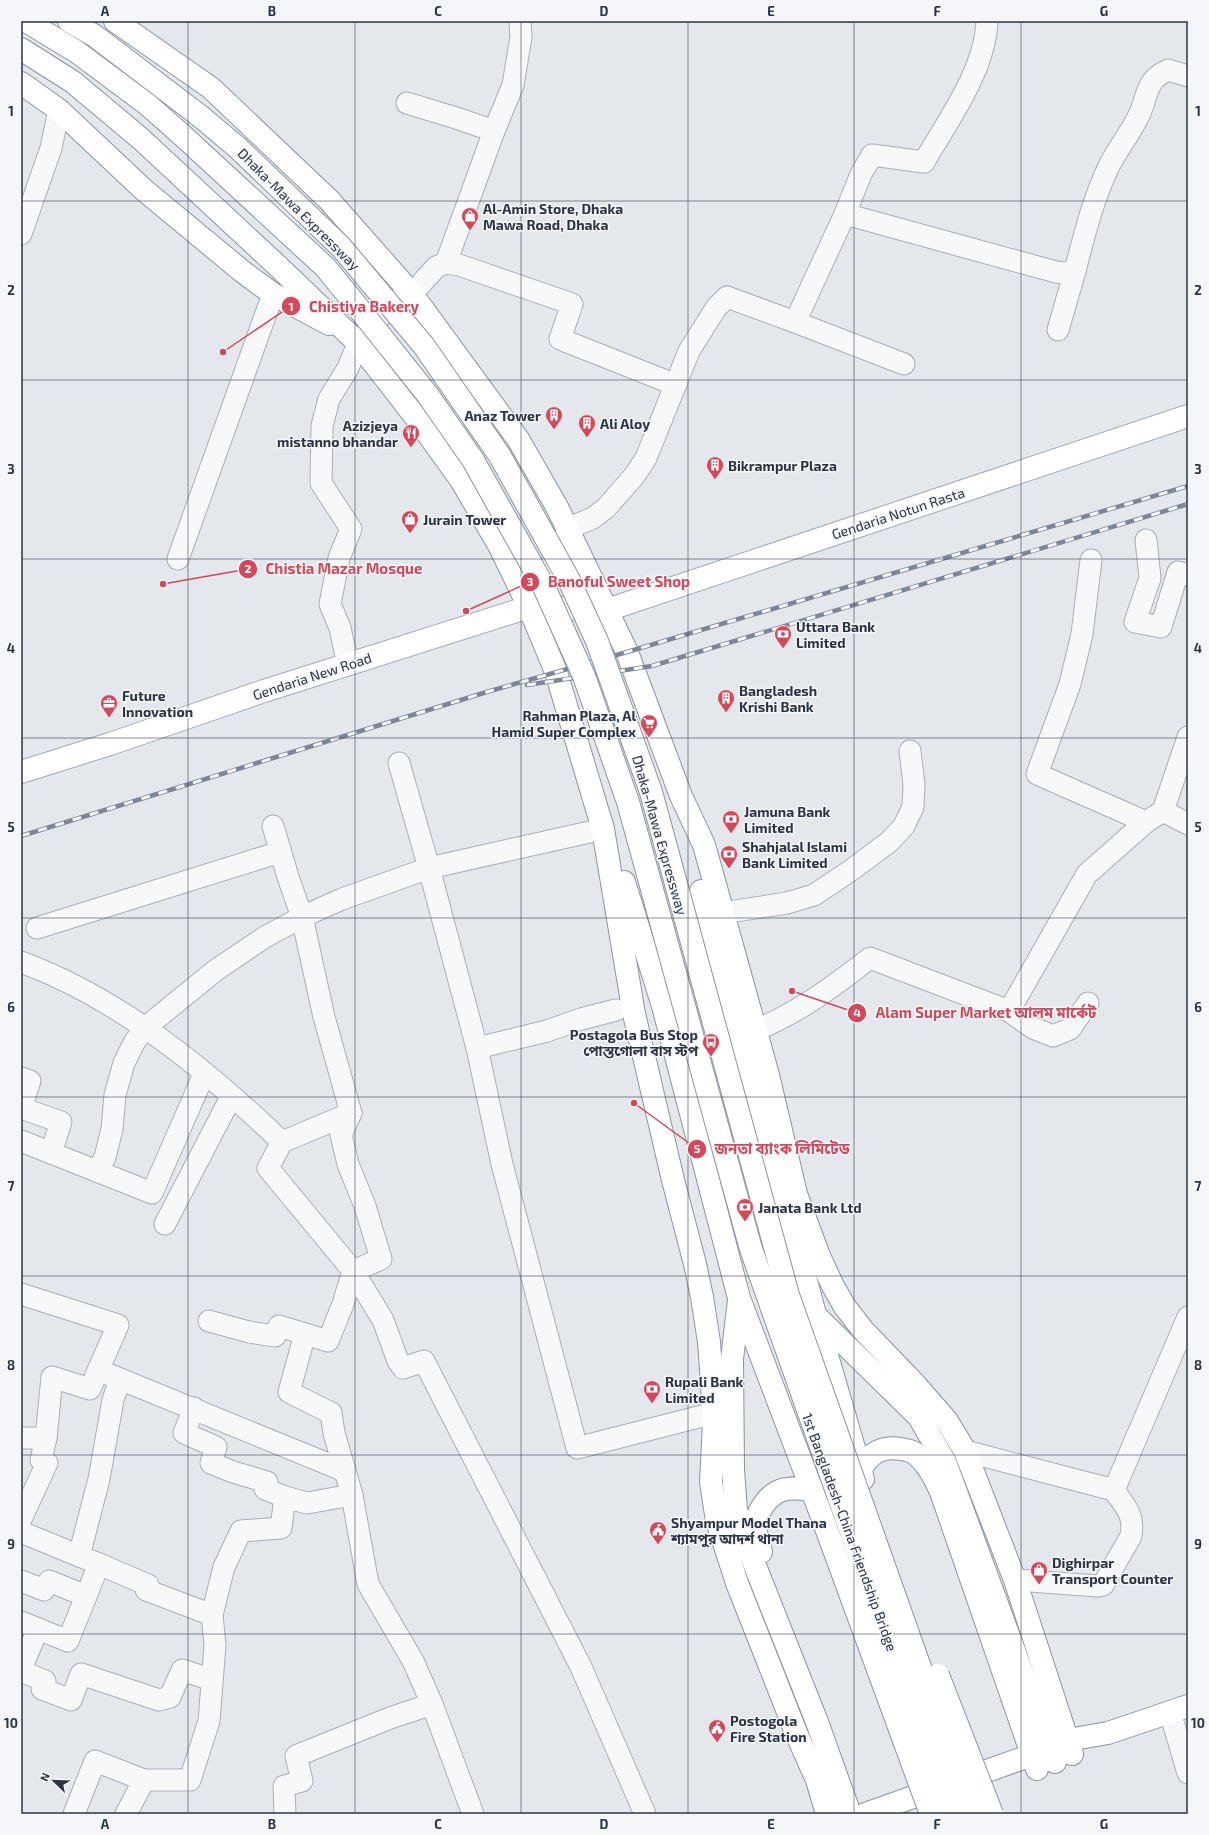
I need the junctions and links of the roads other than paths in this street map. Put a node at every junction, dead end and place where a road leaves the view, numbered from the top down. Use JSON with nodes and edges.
{"nodes":[{"id":1,"x":26,"y":21,"type":"edge"},
{"id":2,"x":70,"y":21,"type":"edge"},
{"id":3,"x":115,"y":21,"type":"edge"},
{"id":4,"x":520,"y":21,"type":"edge"},
{"id":5,"x":987,"y":21,"type":"edge"},
{"id":6,"x":21,"y":49,"type":"edge"},
{"id":7,"x":1188,"y":76,"type":"edge"},
{"id":8,"x":21,"y":83,"type":"edge"},
{"id":9,"x":406,"y":103,"type":"dead end"},
{"id":10,"x":59,"y":110,"type":"junction"},
{"id":11,"x":494,"y":131,"type":"junction"},
{"id":12,"x":845,"y":214,"type":"junction"},
{"id":13,"x":21,"y":234,"type":"edge"},
{"id":14,"x":446,"y":263,"type":"junction"},
{"id":15,"x":1074,"y":271,"type":"junction"},
{"id":16,"x":273,"y":294,"type":"junction"},
{"id":17,"x":412,"y":294,"type":"junction"},
{"id":18,"x":795,"y":322,"type":"junction"},
{"id":19,"x":1058,"y":330,"type":"dead end"},
{"id":20,"x":352,"y":338,"type":"junction"},
{"id":21,"x":904,"y":364,"type":"dead end"},
{"id":22,"x":676,"y":385,"type":"junction"},
{"id":23,"x":1188,"y":416,"type":"edge"},
{"id":24,"x":569,"y":528,"type":"junction"},
{"id":25,"x":1146,"y":540,"type":"dead end"},
{"id":26,"x":178,"y":559,"type":"dead end"},
{"id":27,"x":1091,"y":560,"type":"dead end"},
{"id":28,"x":1188,"y":575,"type":"edge"},
{"id":29,"x":529,"y":607,"type":"junction"},
{"id":30,"x":607,"y":610,"type":"junction"},
{"id":31,"x":348,"y":665,"type":"junction"},
{"id":32,"x":1188,"y":737,"type":"edge"},
{"id":33,"x":910,"y":751,"type":"dead end"},
{"id":34,"x":399,"y":764,"type":"dead end"},
{"id":35,"x":21,"y":772,"type":"edge"},
{"id":36,"x":681,"y":796,"type":"junction"},
{"id":37,"x":1155,"y":817,"type":"junction"},
{"id":38,"x":1188,"y":824,"type":"edge"},
{"id":39,"x":273,"y":826,"type":"dead end"},
{"id":40,"x":605,"y":838,"type":"junction"},
{"id":41,"x":280,"y":852,"type":"junction"},
{"id":42,"x":429,"y":868,"type":"junction"},
{"id":43,"x":722,"y":912,"type":"junction"},
{"id":44,"x":302,"y":916,"type":"junction"},
{"id":45,"x":37,"y":928,"type":"dead end"},
{"id":46,"x":21,"y":962,"type":"edge"},
{"id":47,"x":1088,"y":1003,"type":"dead end"},
{"id":48,"x":616,"y":1010,"type":"dead end"},
{"id":49,"x":1009,"y":1011,"type":"junction"},
{"id":50,"x":146,"y":1027,"type":"junction"},
{"id":51,"x":756,"y":1030,"type":"junction"},
{"id":52,"x":476,"y":1048,"type":"junction"},
{"id":53,"x":204,"y":1074,"type":"junction"},
{"id":54,"x":21,"y":1078,"type":"edge"},
{"id":55,"x":231,"y":1097,"type":"junction"},
{"id":56,"x":351,"y":1113,"type":"junction"},
{"id":57,"x":21,"y":1141,"type":"edge"},
{"id":58,"x":282,"y":1142,"type":"junction"},
{"id":59,"x":51,"y":1153,"type":"junction"},
{"id":60,"x":98,"y":1172,"type":"junction"},
{"id":61,"x":165,"y":1224,"type":"dead end"},
{"id":62,"x":751,"y":1249,"type":"junction"},
{"id":63,"x":353,"y":1271,"type":"junction"},
{"id":64,"x":21,"y":1294,"type":"edge"},
{"id":65,"x":788,"y":1296,"type":"junction"},
{"id":66,"x":739,"y":1298,"type":"junction"},
{"id":67,"x":815,"y":1314,"type":"junction"},
{"id":68,"x":1188,"y":1317,"type":"edge"},
{"id":69,"x":210,"y":1322,"type":"dead end"},
{"id":70,"x":305,"y":1334,"type":"junction"},
{"id":71,"x":98,"y":1370,"type":"junction"},
{"id":72,"x":120,"y":1379,"type":"junction"},
{"id":73,"x":194,"y":1408,"type":"junction"},
{"id":74,"x":714,"y":1413,"type":"junction"},
{"id":75,"x":21,"y":1438,"type":"edge"},
{"id":76,"x":46,"y":1438,"type":"junction"},
{"id":77,"x":965,"y":1451,"type":"junction"},
{"id":78,"x":345,"y":1471,"type":"junction"},
{"id":79,"x":860,"y":1480,"type":"junction"},
{"id":80,"x":1114,"y":1490,"type":"junction"},
{"id":81,"x":352,"y":1496,"type":"junction"},
{"id":82,"x":837,"y":1496,"type":"junction"},
{"id":83,"x":285,"y":1497,"type":"junction"},
{"id":84,"x":815,"y":1498,"type":"junction"},
{"id":85,"x":21,"y":1519,"type":"edge"},
{"id":86,"x":21,"y":1532,"type":"edge"},
{"id":87,"x":79,"y":1556,"type":"junction"},
{"id":88,"x":99,"y":1564,"type":"junction"},
{"id":89,"x":1015,"y":1580,"type":"junction"},
{"id":90,"x":21,"y":1581,"type":"edge"},
{"id":91,"x":86,"y":1596,"type":"junction"},
{"id":92,"x":212,"y":1615,"type":"junction"},
{"id":93,"x":29,"y":1625,"type":"edge"},
{"id":94,"x":21,"y":1670,"type":"edge"},
{"id":95,"x":212,"y":1680,"type":"junction"},
{"id":96,"x":432,"y":1704,"type":"junction"},
{"id":97,"x":1179,"y":1709,"type":"edge"},
{"id":98,"x":1052,"y":1755,"type":"junction"},
{"id":99,"x":1188,"y":1773,"type":"edge"},
{"id":100,"x":144,"y":1780,"type":"junction"},
{"id":101,"x":74,"y":1814,"type":"edge"},
{"id":102,"x":126,"y":1814,"type":"edge"},
{"id":103,"x":285,"y":1814,"type":"edge"},
{"id":104,"x":474,"y":1814,"type":"edge"},
{"id":105,"x":645,"y":1814,"type":"edge"},
{"id":106,"x":827,"y":1814,"type":"edge"},
{"id":107,"x":850,"y":1814,"type":"edge"},
{"id":108,"x":863,"y":1814,"type":"edge"},
{"id":109,"x":906,"y":1814,"type":"edge"},
{"id":110,"x":931,"y":1814,"type":"edge"},
{"id":111,"x":950,"y":1814,"type":"edge"},
{"id":112,"x":972,"y":1814,"type":"edge"},
{"id":113,"x":992,"y":1814,"type":"edge"}],
"edges":[{"from":1,"to":62,"type":"main road","name":"Dhaka-Mawa Expressway","bridge":true},
{"from":2,"to":65,"type":"main road","name":"Dhaka-Mawa Expressway","bridge":true},
{"from":3,"to":17,"type":"main road"},
{"from":4,"to":11,"type":"street"},
{"from":5,"to":12,"type":"street"},
{"from":6,"to":20,"type":"main road"},
{"from":7,"to":15,"type":"street"},
{"from":8,"to":10,"type":"main road"},
{"from":9,"to":11,"type":"street"},
{"from":10,"to":13,"type":"street"},
{"from":10,"to":16,"type":"main road"},
{"from":11,"to":14,"type":"street"},
{"from":12,"to":15,"type":"street"},
{"from":12,"to":18,"type":"street"},
{"from":14,"to":17,"type":"street"},
{"from":14,"to":22,"type":"street"},
{"from":15,"to":19,"type":"street"},
{"from":16,"to":20,"type":"main road"},
{"from":16,"to":26,"type":"street"},
{"from":17,"to":20,"type":"street"},
{"from":17,"to":24,"type":"main road"},
{"from":18,"to":21,"type":"street"},
{"from":18,"to":22,"type":"street"},
{"from":20,"to":29,"type":"main road"},
{"from":20,"to":31,"type":"street"},
{"from":22,"to":24,"type":"street"},
{"from":23,"to":30,"type":"main road","name":"Gendaria Notun Rasta"},
{"from":24,"to":29,"type":"street"},
{"from":24,"to":30,"type":"main road"},
{"from":25,"to":28,"type":"street"},
{"from":27,"to":37,"type":"street"},
{"from":29,"to":30,"type":"main road","name":"Gendaria New Road"},
{"from":29,"to":31,"type":"main road","name":"Gendaria New Road"},
{"from":29,"to":40,"type":"main road"},
{"from":30,"to":36,"type":"main road"},
{"from":31,"to":35,"type":"main road","name":"Gendaria New Road"},
{"from":32,"to":37,"type":"street"},
{"from":33,"to":43,"type":"street"},
{"from":34,"to":42,"type":"street"},
{"from":36,"to":43,"type":"main road"},
{"from":36,"to":67,"type":"main road"},
{"from":37,"to":38,"type":"street"},
{"from":37,"to":49,"type":"street"},
{"from":39,"to":41,"type":"street"},
{"from":40,"to":42,"type":"street"},
{"from":40,"to":66,"type":"main road"},
{"from":40,"to":74,"type":"main road"},
{"from":41,"to":44,"type":"street"},
{"from":41,"to":45,"type":"street"},
{"from":42,"to":44,"type":"street"},
{"from":42,"to":52,"type":"street"},
{"from":43,"to":51,"type":"main road"},
{"from":44,"to":50,"type":"street"},
{"from":44,"to":56,"type":"street"},
{"from":46,"to":50,"type":"street"},
{"from":47,"to":49,"type":"street"},
{"from":48,"to":52,"type":"street"},
{"from":49,"to":51,"type":"street"},
{"from":50,"to":53,"type":"street"},
{"from":50,"to":60,"type":"street"},
{"from":51,"to":77,"type":"main road"},
{"from":52,"to":74,"type":"street"},
{"from":53,"to":55,"type":"street"},
{"from":53,"to":60,"type":"street"},
{"from":54,"to":59,"type":"street"},
{"from":55,"to":58,"type":"street"},
{"from":55,"to":61,"type":"street"},
{"from":56,"to":58,"type":"street"},
{"from":56,"to":63,"type":"street"},
{"from":57,"to":59,"type":"street"},
{"from":58,"to":63,"type":"street"},
{"from":59,"to":60,"type":"street"},
{"from":62,"to":66,"type":"main road"},
{"from":62,"to":82,"type":"main road","name":"1st Bangladesh-China Friendship Bridge","bridge":true},
{"from":63,"to":70,"type":"street"},
{"from":63,"to":105,"type":"street"},
{"from":64,"to":71,"type":"street"},
{"from":65,"to":67,"type":"main road"},
{"from":65,"to":79,"type":"main road","name":"1st Bangladesh-China Friendship Bridge","bridge":true},
{"from":66,"to":84,"type":"main road"},
{"from":66,"to":107,"type":"main road"},
{"from":67,"to":79,"type":"main road"},
{"from":67,"to":98,"type":"main road"},
{"from":68,"to":80,"type":"street"},
{"from":69,"to":70,"type":"street"},
{"from":70,"to":78,"type":"street"},
{"from":71,"to":72,"type":"street"},
{"from":71,"to":76,"type":"street"},
{"from":72,"to":73,"type":"street"},
{"from":72,"to":87,"type":"street"},
{"from":73,"to":78,"type":"street"},
{"from":73,"to":83,"type":"street"},
{"from":74,"to":106,"type":"main road"},
{"from":75,"to":76,"type":"street"},
{"from":76,"to":85,"type":"street"},
{"from":77,"to":80,"type":"street"},
{"from":77,"to":89,"type":"main road"},
{"from":78,"to":81,"type":"street"},
{"from":79,"to":98,"type":"main road"},
{"from":79,"to":112,"type":"main road","name":"1st Bangladesh-China Friendship Bridge","bridge":true},
{"from":79,"to":113,"type":"main road","bridge":true},
{"from":80,"to":89,"type":"street"},
{"from":81,"to":83,"type":"street"},
{"from":81,"to":96,"type":"street"},
{"from":82,"to":84,"type":"main road"},
{"from":82,"to":111,"type":"main road","name":"1st Bangladesh-China Friendship Bridge","bridge":true},
{"from":83,"to":92,"type":"street"},
{"from":84,"to":108,"type":"main road"},
{"from":84,"to":110,"type":"main road","bridge":true},
{"from":86,"to":87,"type":"street"},
{"from":87,"to":88,"type":"street"},
{"from":88,"to":91,"type":"street"},
{"from":88,"to":92,"type":"street"},
{"from":89,"to":98,"type":"main road"},
{"from":90,"to":91,"type":"street"},
{"from":91,"to":93,"type":"street"},
{"from":92,"to":95,"type":"street"},
{"from":93,"to":94,"type":"street"},
{"from":94,"to":95,"type":"street"},
{"from":95,"to":100,"type":"street"},
{"from":96,"to":103,"type":"street"},
{"from":96,"to":104,"type":"street"},
{"from":97,"to":98,"type":"main road"},
{"from":97,"to":99,"type":"street"},
{"from":98,"to":108,"type":"main road"},
{"from":98,"to":109,"type":"main road"},
{"from":100,"to":101,"type":"street"},
{"from":100,"to":102,"type":"street"}]}
